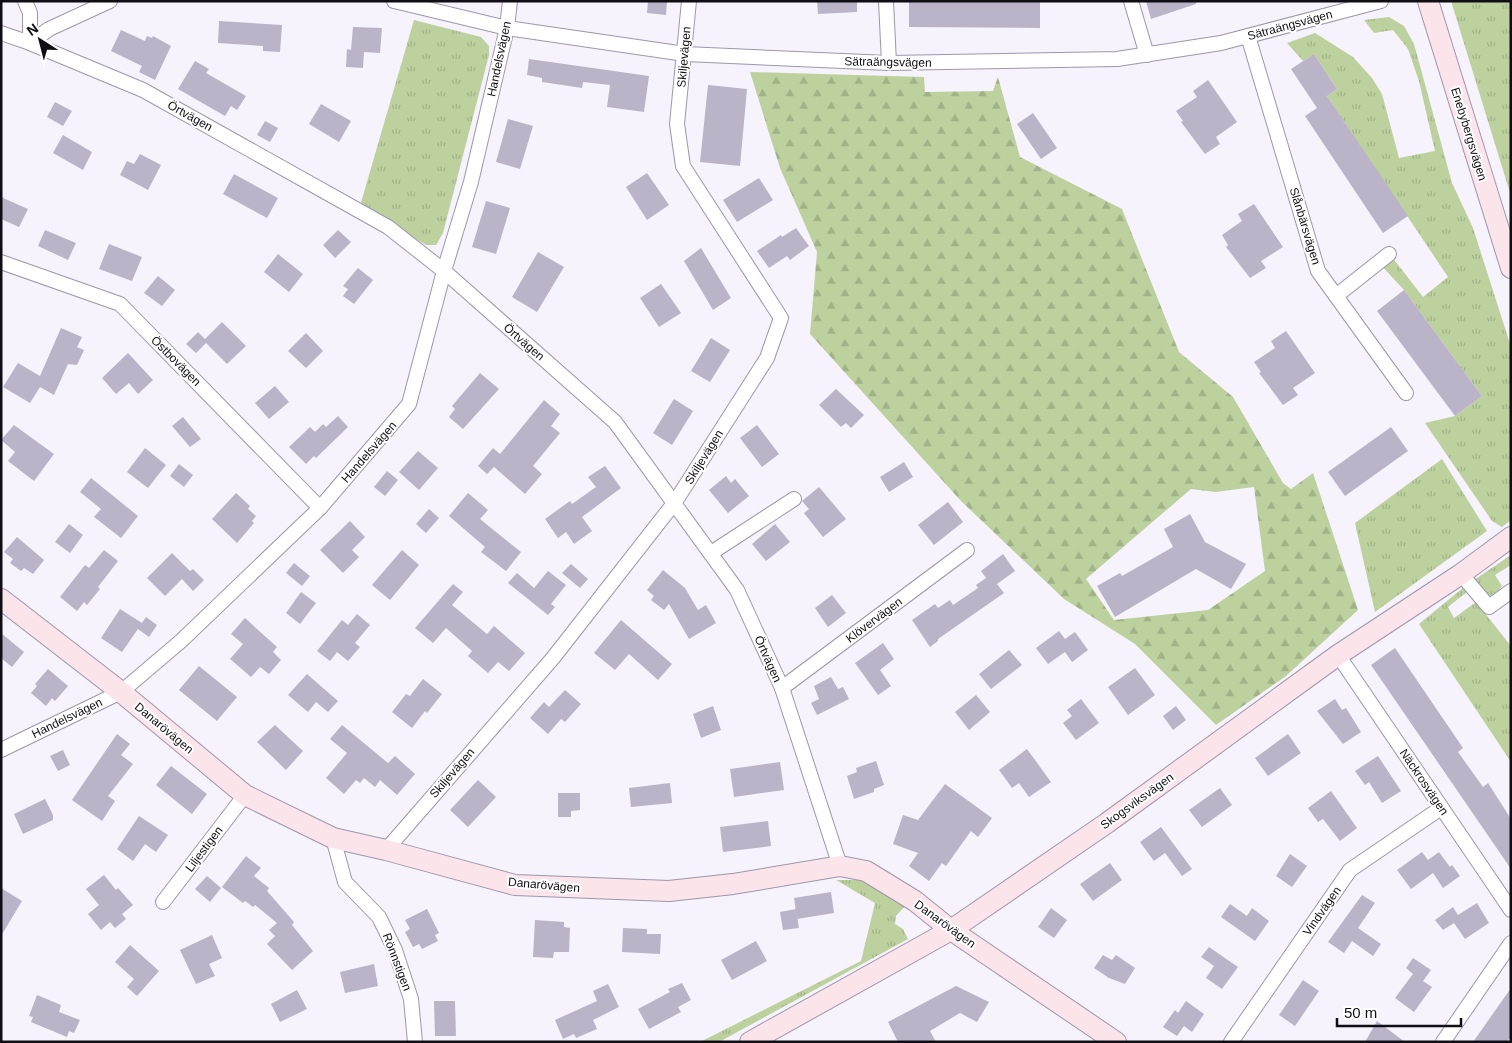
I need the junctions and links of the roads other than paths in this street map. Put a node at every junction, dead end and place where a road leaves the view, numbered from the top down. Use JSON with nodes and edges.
{"nodes":[{"id":1,"x":26,"y":1,"type":"edge"},
{"id":2,"x":110,"y":1,"type":"edge"},
{"id":3,"x":394,"y":1,"type":"edge"},
{"id":4,"x":510,"y":1,"type":"edge"},
{"id":5,"x":689,"y":1,"type":"edge"},
{"id":6,"x":886,"y":1,"type":"edge"},
{"id":7,"x":1131,"y":1,"type":"edge"},
{"id":8,"x":1381,"y":1,"type":"edge"},
{"id":9,"x":1428,"y":1,"type":"edge"},
{"id":10,"x":507,"y":28,"type":"junction"},
{"id":11,"x":1,"y":33,"type":"edge"},
{"id":12,"x":1248,"y":36,"type":"junction"},
{"id":13,"x":30,"y":43,"type":"junction"},
{"id":14,"x":685,"y":54,"type":"junction"},
{"id":15,"x":1147,"y":56,"type":"junction"},
{"id":16,"x":889,"y":63,"type":"junction"},
{"id":17,"x":1389,"y":254,"type":"dead end"},
{"id":18,"x":1,"y":262,"type":"edge"},
{"id":19,"x":1511,"y":268,"type":"edge"},
{"id":20,"x":444,"y":271,"type":"junction"},
{"id":21,"x":1336,"y":296,"type":"junction"},
{"id":22,"x":1406,"y":393,"type":"dead end"},
{"id":23,"x":794,"y":499,"type":"dead end"},
{"id":24,"x":675,"y":502,"type":"junction"},
{"id":25,"x":320,"y":508,"type":"junction"},
{"id":26,"x":1511,"y":537,"type":"edge"},
{"id":27,"x":967,"y":550,"type":"dead end"},
{"id":28,"x":711,"y":553,"type":"junction"},
{"id":29,"x":1461,"y":574,"type":"junction"},
{"id":30,"x":1511,"y":591,"type":"edge"},
{"id":31,"x":1,"y":599,"type":"edge"},
{"id":32,"x":1338,"y":655,"type":"junction"},
{"id":33,"x":782,"y":688,"type":"junction"},
{"id":34,"x":121,"y":692,"type":"junction"},
{"id":35,"x":1,"y":750,"type":"edge"},
{"id":36,"x":245,"y":795,"type":"junction"},
{"id":37,"x":1441,"y":808,"type":"junction"},
{"id":38,"x":333,"y":838,"type":"junction"},
{"id":39,"x":386,"y":850,"type":"junction"},
{"id":40,"x":840,"y":866,"type":"junction"},
{"id":41,"x":163,"y":902,"type":"dead end"},
{"id":42,"x":1511,"y":910,"type":"edge"},
{"id":43,"x":952,"y":930,"type":"junction"},
{"id":44,"x":1511,"y":943,"type":"edge"},
{"id":45,"x":415,"y":1042,"type":"edge"},
{"id":46,"x":750,"y":1042,"type":"edge"},
{"id":47,"x":1116,"y":1042,"type":"edge"},
{"id":48,"x":1231,"y":1042,"type":"edge"},
{"id":49,"x":1442,"y":1042,"type":"edge"}],
"edges":[{"from":1,"to":13,"type":"street"},
{"from":2,"to":13,"type":"street"},
{"from":3,"to":10,"type":"street","name":"Sätraängsvägen"},
{"from":4,"to":10,"type":"street","name":"Handelsvägen"},
{"from":5,"to":14,"type":"street","name":"Skiljevägen"},
{"from":6,"to":16,"type":"street"},
{"from":7,"to":15,"type":"street"},
{"from":8,"to":12,"type":"street","name":"Sätraängsvägen"},
{"from":9,"to":19,"type":"street","name":"Enebybergsvägen"},
{"from":10,"to":14,"type":"street","name":"Sätraängsvägen"},
{"from":10,"to":20,"type":"street","name":"Handelsvägen"},
{"from":11,"to":13,"type":"street"},
{"from":12,"to":15,"type":"street","name":"Sätraängsvägen"},
{"from":12,"to":21,"type":"street","name":"Slånbärsvägen"},
{"from":13,"to":20,"type":"street","name":"Örtvägen"},
{"from":14,"to":16,"type":"street","name":"Sätraängsvägen"},
{"from":14,"to":24,"type":"street","name":"Skiljevägen"},
{"from":15,"to":16,"type":"street","name":"Sätraängsvägen"},
{"from":17,"to":21,"type":"street"},
{"from":18,"to":25,"type":"street","name":"Östbovägen"},
{"from":20,"to":24,"type":"street","name":"Örtvägen"},
{"from":20,"to":25,"type":"street","name":"Handelsvägen"},
{"from":21,"to":22,"type":"street","name":"Slånbärsvägen"},
{"from":23,"to":28,"type":"street"},
{"from":24,"to":28,"type":"street","name":"Örtvägen"},
{"from":24,"to":39,"type":"street","name":"Skiljevägen"},
{"from":25,"to":34,"type":"street","name":"Handelsvägen"},
{"from":26,"to":29,"type":"street","name":"Skogsviksvägen"},
{"from":27,"to":33,"type":"street","name":"Klövervägen"},
{"from":28,"to":33,"type":"street","name":"Örtvägen"},
{"from":29,"to":30,"type":"street"},
{"from":29,"to":32,"type":"street","name":"Skogsviksvägen"},
{"from":31,"to":34,"type":"street","name":"Danarövägen"},
{"from":32,"to":37,"type":"street","name":"Näckrosvägen"},
{"from":32,"to":43,"type":"street","name":"Skogsviksvägen"},
{"from":33,"to":40,"type":"street","name":"Örtvägen"},
{"from":34,"to":35,"type":"street","name":"Handelsvägen"},
{"from":34,"to":36,"type":"street","name":"Danarövägen"},
{"from":36,"to":38,"type":"street","name":"Danarövägen"},
{"from":36,"to":41,"type":"street","name":"Liljestigen"},
{"from":37,"to":42,"type":"street","name":"Näckrosvägen"},
{"from":37,"to":48,"type":"street","name":"Vindvägen"},
{"from":38,"to":39,"type":"street","name":"Danarövägen"},
{"from":38,"to":45,"type":"street","name":"Rönnstigen"},
{"from":39,"to":40,"type":"street","name":"Danarövägen"},
{"from":40,"to":43,"type":"street","name":"Danarövägen"},
{"from":43,"to":46,"type":"street","name":"Skogsviksvägen"},
{"from":43,"to":47,"type":"street","name":"Danarövägen"},
{"from":44,"to":49,"type":"street"}]}
